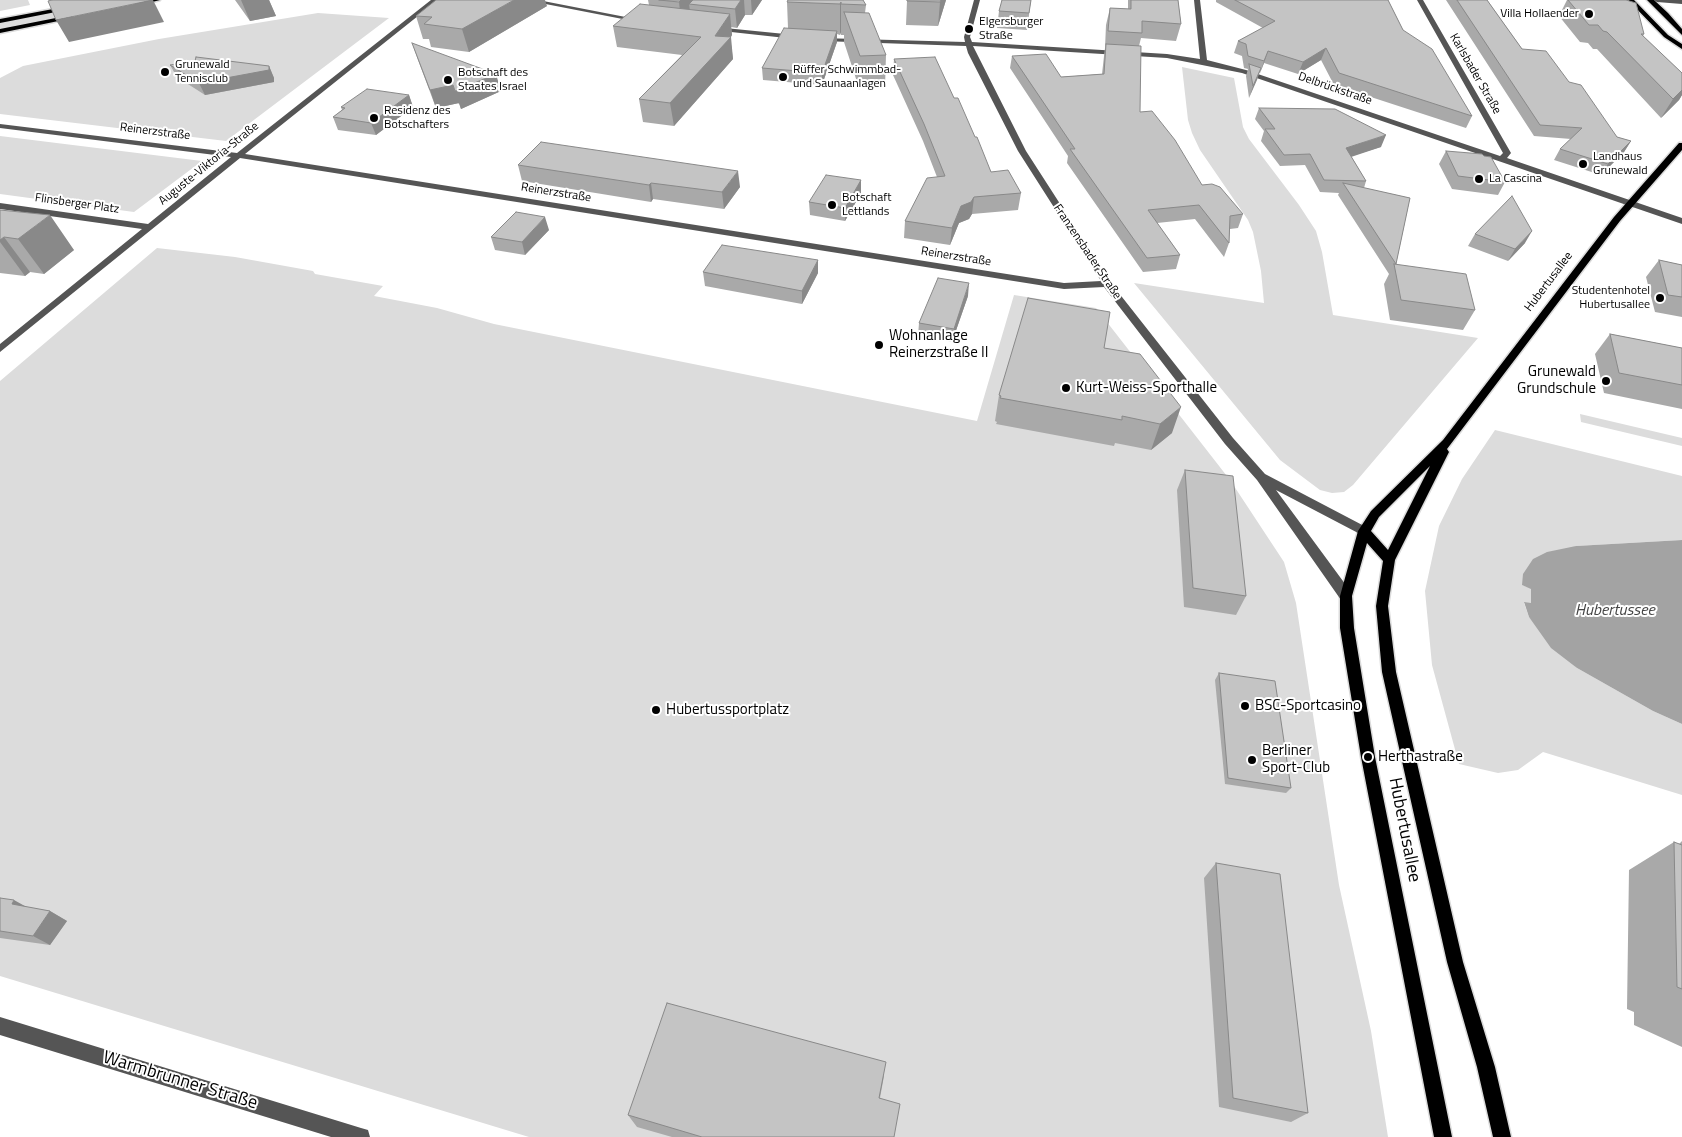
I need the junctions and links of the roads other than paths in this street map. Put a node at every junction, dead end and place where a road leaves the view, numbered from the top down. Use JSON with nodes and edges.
{"nodes":[{"id":1,"x":157,"y":0,"type":"edge"},
{"id":2,"x":434,"y":0,"type":"edge"},
{"id":3,"x":528,"y":0,"type":"edge"},
{"id":4,"x":977,"y":0,"type":"edge"},
{"id":5,"x":1197,"y":0,"type":"edge"},
{"id":6,"x":1420,"y":0,"type":"edge"},
{"id":7,"x":1650,"y":0,"type":"edge"},
{"id":8,"x":1682,"y":2,"type":"edge"},
{"id":9,"x":1631,"y":3,"type":"edge"},
{"id":10,"x":1658,"y":3,"type":"edge"},
{"id":11,"x":78,"y":6,"type":"edge"},
{"id":12,"x":129,"y":6,"type":"edge"},
{"id":13,"x":1682,"y":8,"type":"edge"},
{"id":14,"x":83,"y":15,"type":"edge"},
{"id":15,"x":0,"y":22,"type":"edge"},
{"id":16,"x":647,"y":22,"type":"edge"},
{"id":17,"x":710,"y":29,"type":"edge"},
{"id":18,"x":0,"y":31,"type":"edge"},
{"id":19,"x":1682,"y":33,"type":"edge"},
{"id":20,"x":800,"y":37,"type":"edge"},
{"id":21,"x":818,"y":38,"type":"edge"},
{"id":22,"x":968,"y":44,"type":"junction"},
{"id":23,"x":1682,"y":47,"type":"edge"},
{"id":24,"x":1204,"y":62,"type":"junction"},
{"id":25,"x":0,"y":126,"type":"edge"},
{"id":26,"x":1682,"y":146,"type":"edge"},
{"id":27,"x":239,"y":155,"type":"junction"},
{"id":28,"x":1502,"y":158,"type":"junction"},
{"id":29,"x":1631,"y":204,"type":"junction"},
{"id":30,"x":0,"y":206,"type":"edge"},
{"id":31,"x":1682,"y":221,"type":"edge"},
{"id":32,"x":150,"y":227,"type":"junction"},
{"id":33,"x":1107,"y":284,"type":"junction"},
{"id":34,"x":0,"y":349,"type":"edge"},
{"id":35,"x":1447,"y":443,"type":"junction"},
{"id":36,"x":1261,"y":477,"type":"junction"},
{"id":37,"x":1364,"y":531,"type":"junction"},
{"id":38,"x":1389,"y":560,"type":"junction"},
{"id":39,"x":1346,"y":596,"type":"junction"},
{"id":40,"x":0,"y":1026,"type":"edge"},
{"id":41,"x":361,"y":1137,"type":"edge"},
{"id":42,"x":1443,"y":1137,"type":"edge"},
{"id":43,"x":1502,"y":1137,"type":"edge"}],
"edges":[{"from":1,"to":12,"type":"main road"},
{"from":2,"to":27,"type":"street","name":"Auguste-Viktoria-Straße"},
{"from":3,"to":16,"type":"street"},
{"from":4,"to":22,"type":"street"},
{"from":5,"to":24,"type":"street"},
{"from":6,"to":28,"type":"street","name":"Karlsbader Straße"},
{"from":7,"to":10,"type":"main road"},
{"from":8,"to":10,"type":"street"},
{"from":9,"to":10,"type":"main road"},
{"from":9,"to":23,"type":"main road"},
{"from":10,"to":13,"type":"street"},
{"from":10,"to":19,"type":"main road"},
{"from":11,"to":15,"type":"main road"},
{"from":14,"to":18,"type":"main road"},
{"from":17,"to":20,"type":"street"},
{"from":21,"to":22,"type":"street"},
{"from":22,"to":24,"type":"street","name":"Delbrückstraße"},
{"from":22,"to":33,"type":"street","name":"Franzensbader Straße"},
{"from":24,"to":28,"type":"street","name":"Delbrückstraße"},
{"from":25,"to":27,"type":"street","name":"Reinerzstraße"},
{"from":26,"to":29,"type":"main road","name":"Hubertusallee"},
{"from":27,"to":32,"type":"street","name":"Auguste-Viktoria-Straße"},
{"from":27,"to":33,"type":"street","name":"Reinerzstraße"},
{"from":28,"to":29,"type":"street","name":"Delbrückstraße"},
{"from":29,"to":31,"type":"street","name":"Delbrückstraße"},
{"from":29,"to":35,"type":"main road","name":"Hubertusallee"},
{"from":30,"to":32,"type":"street","name":"Flinsberger Platz"},
{"from":32,"to":34,"type":"street","name":"Auguste-Viktoria-Straße"},
{"from":33,"to":36,"type":"street","name":"Franzensbader Straße"},
{"from":35,"to":37,"type":"main road","name":"Hubertusallee"},
{"from":35,"to":38,"type":"main road","name":"Hubertusallee"},
{"from":36,"to":37,"type":"street","name":"Franzensbader Straße"},
{"from":36,"to":39,"type":"street","name":"Franzensbader Straße"},
{"from":37,"to":38,"type":"main road"},
{"from":37,"to":39,"type":"main road","name":"Hubertusallee"},
{"from":38,"to":43,"type":"main road","name":"Hubertusallee"},
{"from":39,"to":42,"type":"main road","name":"Hubertusallee"},
{"from":40,"to":41,"type":"street","name":"Warmbrunner Straße"}]}
